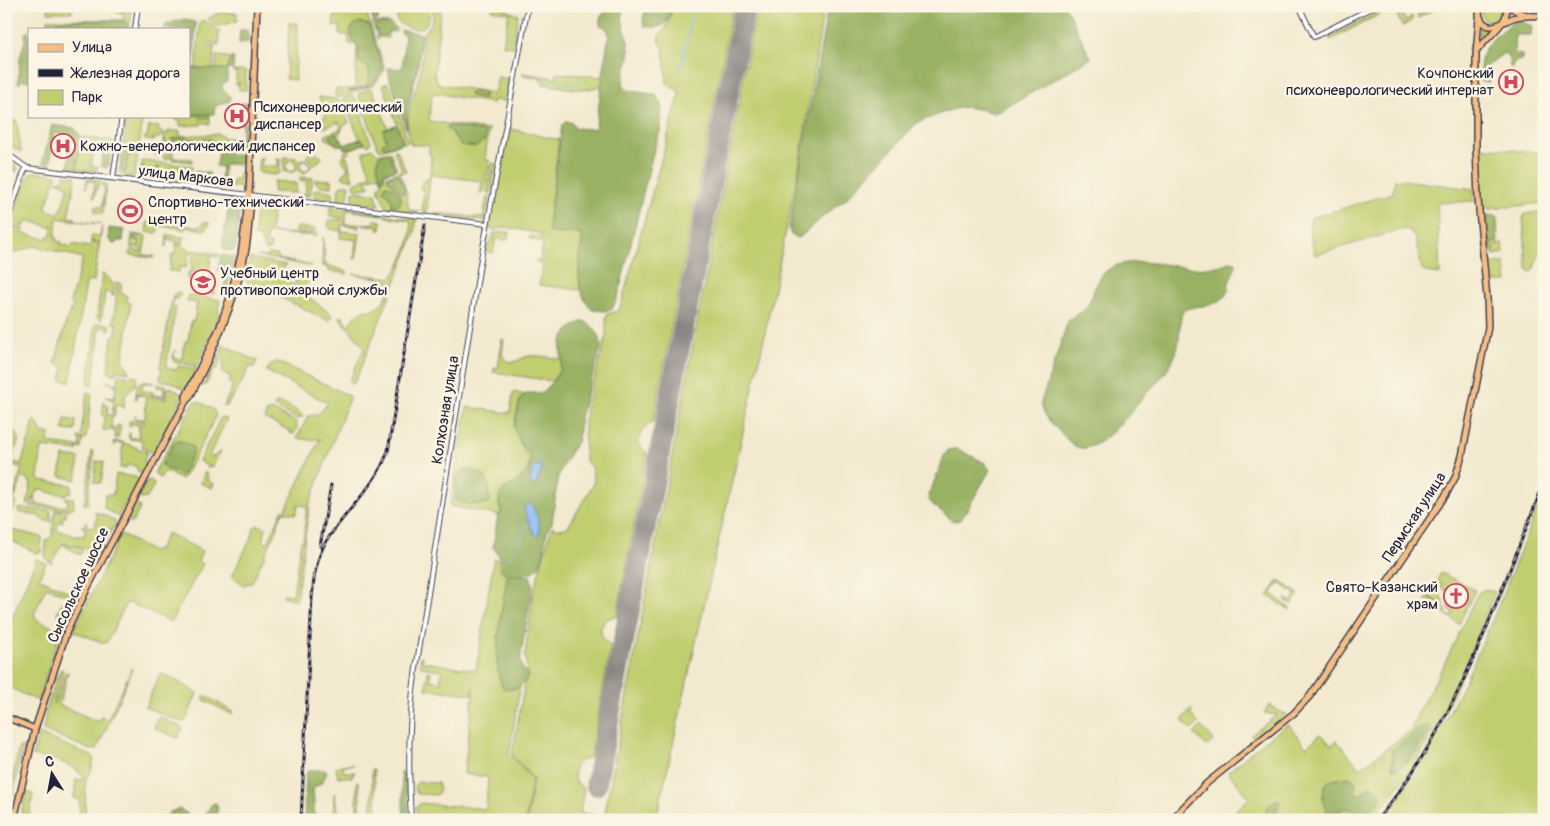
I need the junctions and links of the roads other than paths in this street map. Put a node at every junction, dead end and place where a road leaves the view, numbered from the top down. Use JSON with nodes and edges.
{"nodes":[{"id":1,"x":138,"y":6,"type":"edge"},
{"id":2,"x":257,"y":6,"type":"edge"},
{"id":3,"x":528,"y":6,"type":"edge"},
{"id":4,"x":1299,"y":6,"type":"edge"},
{"id":5,"x":1375,"y":6,"type":"edge"},
{"id":6,"x":1508,"y":6,"type":"edge"},
{"id":7,"x":1480,"y":9,"type":"edge"},
{"id":8,"x":1531,"y":15,"type":"junction"},
{"id":9,"x":1544,"y":16,"type":"edge"},
{"id":10,"x":1503,"y":23,"type":"junction"},
{"id":11,"x":135,"y":28,"type":"edge"},
{"id":12,"x":1476,"y":54,"type":"junction"},
{"id":13,"x":122,"y":118,"type":"edge"},
{"id":14,"x":6,"y":153,"type":"edge"},
{"id":15,"x":27,"y":168,"type":"junction"},
{"id":16,"x":113,"y":178,"type":"junction"},
{"id":17,"x":249,"y":197,"type":"junction"},
{"id":18,"x":6,"y":224,"type":"edge"},
{"id":19,"x":487,"y":224,"type":"junction"},
{"id":20,"x":6,"y":717,"type":"edge"},
{"id":21,"x":35,"y":729,"type":"junction"},
{"id":22,"x":14,"y":820,"type":"edge"},
{"id":23,"x":411,"y":820,"type":"edge"},
{"id":24,"x":1171,"y":820,"type":"edge"}],
"edges":[{"from":1,"to":11,"type":"street"},
{"from":2,"to":17,"type":"main road","name":"Сысольское шоссе"},
{"from":3,"to":19,"type":"street","name":"Колхозная улица"},
{"from":4,"to":5,"type":"street"},
{"from":6,"to":8,"type":"main road"},
{"from":6,"to":10,"type":"main road"},
{"from":7,"to":10,"type":"main road"},
{"from":7,"to":12,"type":"main road","name":"Пермская улица"},
{"from":8,"to":9,"type":"main road"},
{"from":8,"to":10,"type":"main road"},
{"from":10,"to":12,"type":"main road"},
{"from":12,"to":24,"type":"main road","name":"Пермская улица"},
{"from":13,"to":16,"type":"street"},
{"from":14,"to":15,"type":"street","name":"улица Маркова"},
{"from":15,"to":16,"type":"street","name":"улица Маркова"},
{"from":15,"to":18,"type":"street"},
{"from":16,"to":17,"type":"street","name":"улица Маркова"},
{"from":17,"to":19,"type":"street","name":"улица Маркова"},
{"from":17,"to":21,"type":"main road","name":"Сысольское шоссе"},
{"from":19,"to":23,"type":"street","name":"Колхозная улица"},
{"from":20,"to":21,"type":"main road"},
{"from":21,"to":22,"type":"main road","name":"Сысольское шоссе"}]}
